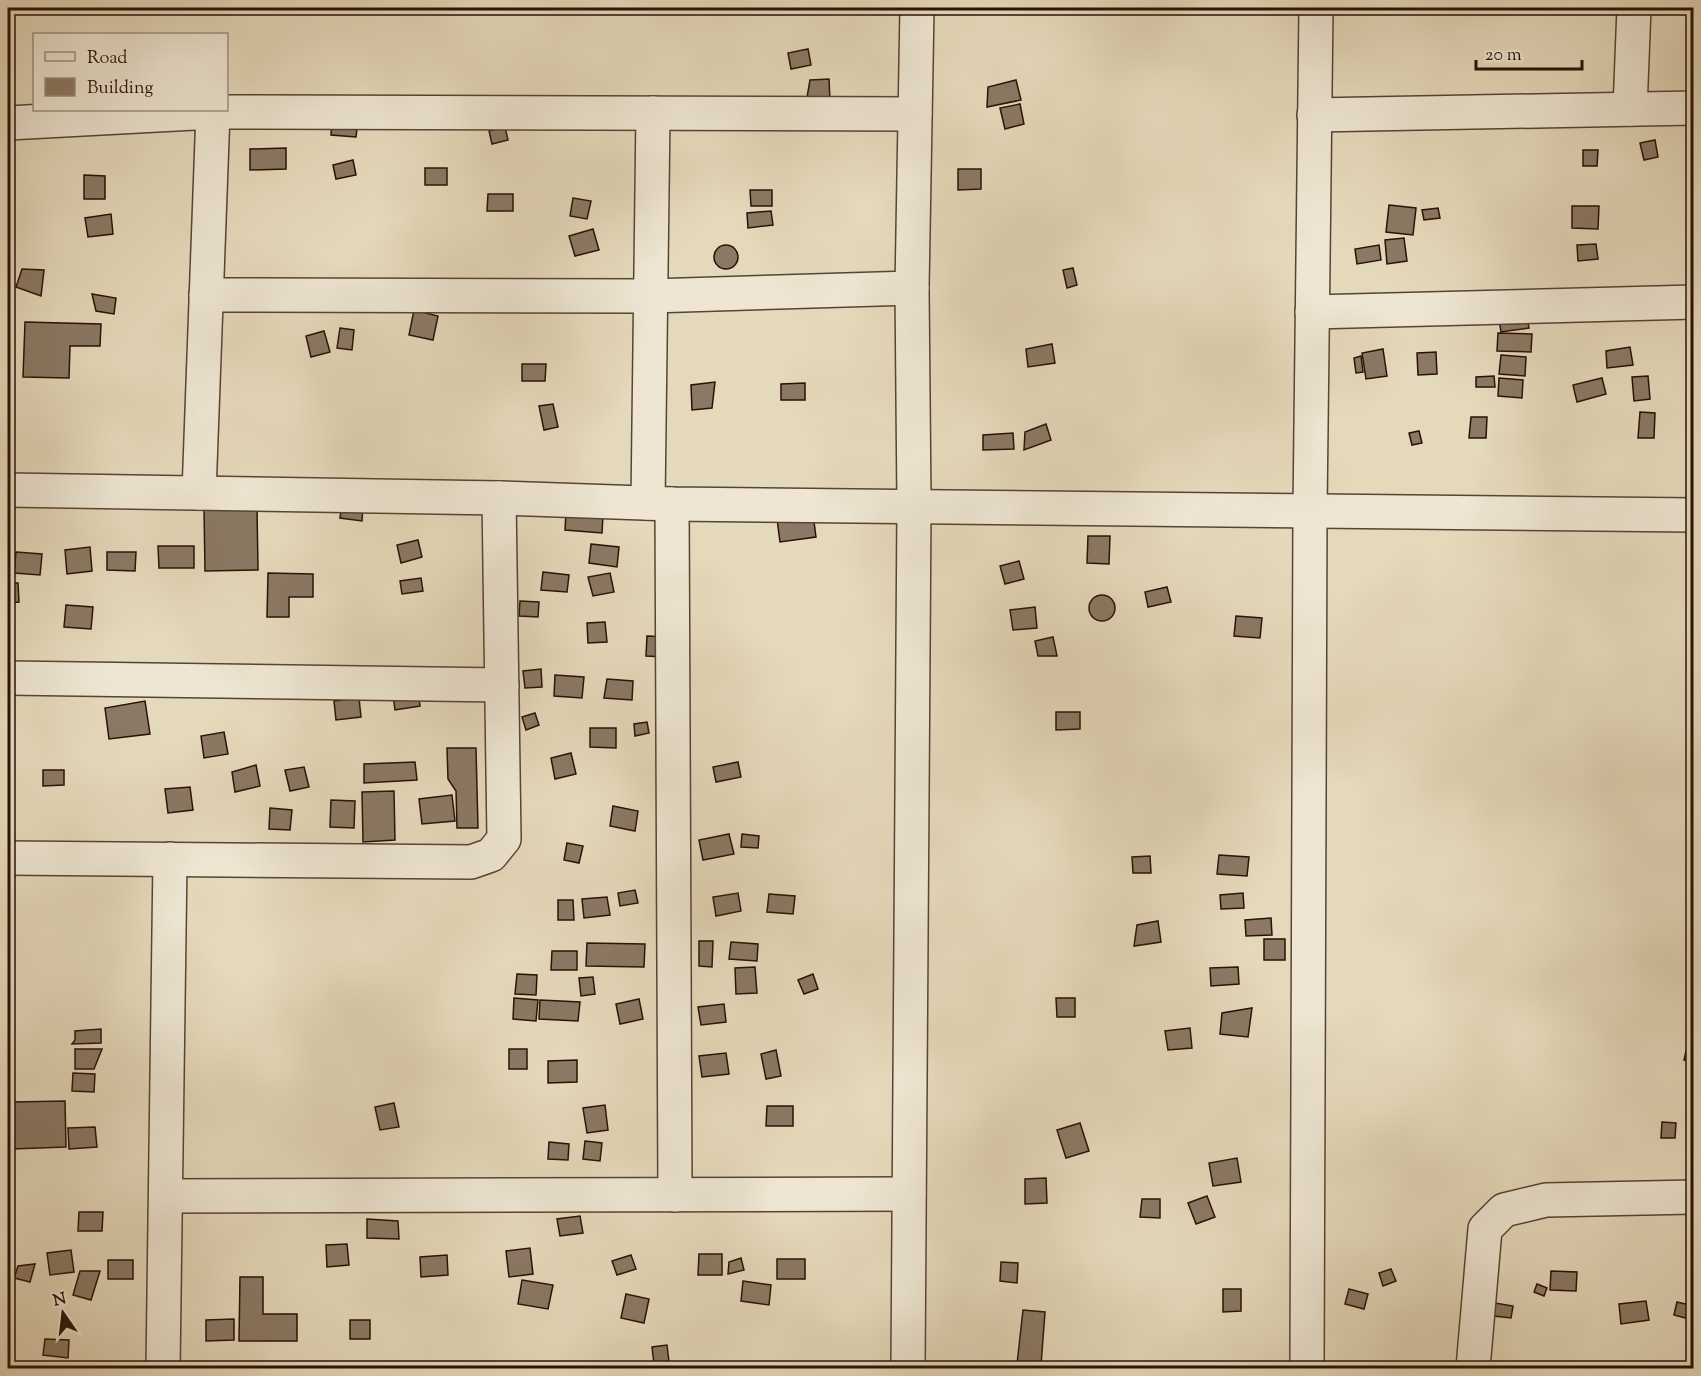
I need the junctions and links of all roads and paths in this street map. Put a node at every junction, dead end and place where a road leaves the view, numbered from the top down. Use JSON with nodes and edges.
{"nodes":[{"id":1,"x":917,"y":8,"type":"edge"},
{"id":2,"x":1316,"y":8,"type":"edge"},
{"id":3,"x":1634,"y":8,"type":"edge"},
{"id":4,"x":1694,"y":108,"type":"edge"},
{"id":5,"x":1630,"y":110,"type":"junction"},
{"id":6,"x":213,"y":112,"type":"junction"},
{"id":7,"x":653,"y":113,"type":"junction"},
{"id":8,"x":915,"y":114,"type":"junction"},
{"id":9,"x":1314,"y":115,"type":"junction"},
{"id":10,"x":8,"y":123,"type":"edge"},
{"id":11,"x":912,"y":288,"type":"junction"},
{"id":12,"x":206,"y":295,"type":"junction"},
{"id":13,"x":651,"y":296,"type":"junction"},
{"id":14,"x":1694,"y":302,"type":"edge"},
{"id":15,"x":1312,"y":312,"type":"junction"},
{"id":16,"x":8,"y":490,"type":"edge"},
{"id":17,"x":199,"y":493,"type":"junction"},
{"id":18,"x":499,"y":498,"type":"junction"},
{"id":19,"x":660,"y":503,"type":"junction"},
{"id":20,"x":914,"y":505,"type":"junction"},
{"id":21,"x":1310,"y":510,"type":"junction"},
{"id":22,"x":1694,"y":515,"type":"edge"},
{"id":23,"x":8,"y":678,"type":"edge"},
{"id":24,"x":502,"y":685,"type":"junction"},
{"id":25,"x":8,"y":858,"type":"edge"},
{"id":26,"x":170,"y":860,"type":"junction"},
{"id":27,"x":909,"y":1194,"type":"junction"},
{"id":28,"x":675,"y":1195,"type":"junction"},
{"id":29,"x":166,"y":1196,"type":"junction"},
{"id":30,"x":1694,"y":1197,"type":"edge"},
{"id":31,"x":163,"y":1368,"type":"edge"},
{"id":32,"x":908,"y":1368,"type":"edge"},
{"id":33,"x":1308,"y":1368,"type":"edge"},
{"id":34,"x":1473,"y":1368,"type":"edge"}],
"edges":[{"from":1,"to":8,"type":"street"},
{"from":2,"to":9,"type":"street"},
{"from":3,"to":5,"type":"street"},
{"from":4,"to":5,"type":"street"},
{"from":5,"to":9,"type":"street"},
{"from":6,"to":7,"type":"street"},
{"from":6,"to":10,"type":"street"},
{"from":6,"to":12,"type":"street"},
{"from":7,"to":8,"type":"street"},
{"from":7,"to":13,"type":"street"},
{"from":8,"to":11,"type":"street"},
{"from":9,"to":15,"type":"street"},
{"from":11,"to":13,"type":"street"},
{"from":11,"to":20,"type":"street"},
{"from":12,"to":13,"type":"street"},
{"from":12,"to":17,"type":"street"},
{"from":13,"to":19,"type":"street"},
{"from":14,"to":15,"type":"street"},
{"from":15,"to":21,"type":"street"},
{"from":16,"to":17,"type":"street"},
{"from":17,"to":18,"type":"street"},
{"from":18,"to":19,"type":"street"},
{"from":18,"to":24,"type":"street"},
{"from":19,"to":20,"type":"street"},
{"from":19,"to":28,"type":"street"},
{"from":20,"to":21,"type":"street"},
{"from":20,"to":27,"type":"street"},
{"from":21,"to":22,"type":"street"},
{"from":21,"to":33,"type":"street"},
{"from":23,"to":24,"type":"street"},
{"from":24,"to":26,"type":"street"},
{"from":25,"to":26,"type":"street"},
{"from":26,"to":29,"type":"street"},
{"from":27,"to":28,"type":"street"},
{"from":27,"to":32,"type":"street"},
{"from":28,"to":29,"type":"street"},
{"from":29,"to":31,"type":"street"},
{"from":30,"to":34,"type":"street"}]}
